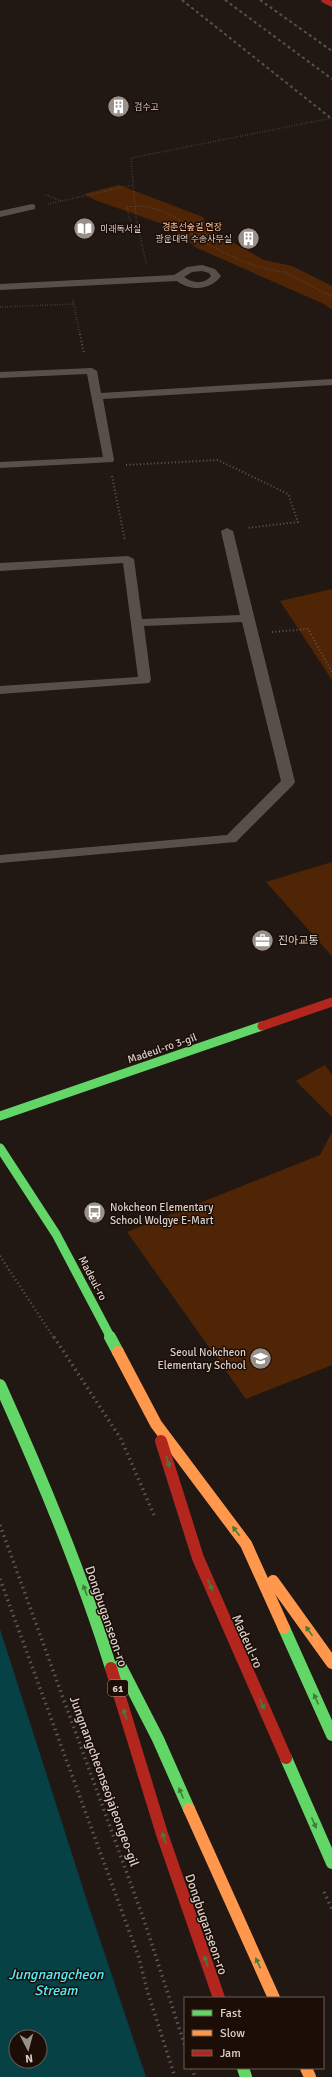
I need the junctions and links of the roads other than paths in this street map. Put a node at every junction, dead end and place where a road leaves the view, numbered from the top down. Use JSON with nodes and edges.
{"nodes":[{"id":1,"x":324,"y":0,"type":"edge"},
{"id":2,"x":332,"y":4,"type":"edge"},
{"id":3,"x":32,"y":207,"type":"dead end"},
{"id":4,"x":0,"y":214,"type":"edge"},
{"id":5,"x":180,"y":278,"type":"dead end"},
{"id":6,"x":0,"y":287,"type":"edge"},
{"id":7,"x":0,"y":376,"type":"edge"},
{"id":8,"x":332,"y":382,"type":"edge"},
{"id":9,"x":96,"y":396,"type":"junction"},
{"id":10,"x":0,"y":465,"type":"edge"},
{"id":11,"x":227,"y":531,"type":"road end"},
{"id":12,"x":0,"y":567,"type":"edge"},
{"id":13,"x":247,"y":618,"type":"junction"},
{"id":14,"x":137,"y":624,"type":"junction"},
{"id":15,"x":0,"y":690,"type":"edge"},
{"id":16,"x":0,"y":859,"type":"edge"},
{"id":17,"x":332,"y":1002,"type":"edge"},
{"id":18,"x":0,"y":1116,"type":"edge"},
{"id":19,"x":0,"y":1148,"type":"edge"},
{"id":20,"x":0,"y":1385,"type":"edge"},
{"id":21,"x":156,"y":1424,"type":"junction"},
{"id":22,"x":246,"y":1544,"type":"junction"},
{"id":23,"x":100,"y":1630,"type":"junction"},
{"id":24,"x":332,"y":1663,"type":"edge"},
{"id":25,"x":332,"y":1735,"type":"edge"},
{"id":26,"x":332,"y":1863,"type":"edge"},
{"id":27,"x":219,"y":1997,"type":"edge"},
{"id":28,"x":274,"y":1997,"type":"edge"}],
"edges":[{"from":1,"to":2,"type":"main road"},
{"from":3,"to":4,"type":"lane"},
{"from":5,"to":6,"type":"lane"},
{"from":7,"to":9,"type":"lane"},
{"from":8,"to":9,"type":"lane"},
{"from":9,"to":10,"type":"lane"},
{"from":11,"to":13,"type":"lane"},
{"from":12,"to":14,"type":"lane"},
{"from":13,"to":14,"type":"lane"},
{"from":13,"to":16,"type":"lane"},
{"from":14,"to":15,"type":"lane"},
{"from":17,"to":18,"type":"main road","name":"Madeul-ro 3-gil"},
{"from":19,"to":21,"type":"main road","name":"Madeul-ro"},
{"from":23,"to":20,"type":"main road","name":"Dongbuganseon-ro","number":"61","one_way":true},
{"from":22,"to":21,"type":"main road","name":"Madeul-ro","one_way":true},
{"from":21,"to":26,"type":"main road","name":"Madeul-ro","one_way":true},
{"from":24,"to":22,"type":"main road","one_way":true},
{"from":25,"to":22,"type":"main road","name":"Madeul-ro","one_way":true},
{"from":27,"to":23,"type":"main road","name":"Dongbuganseon-ro","number":"61","one_way":true},
{"from":28,"to":23,"type":"main road","one_way":true}]}
